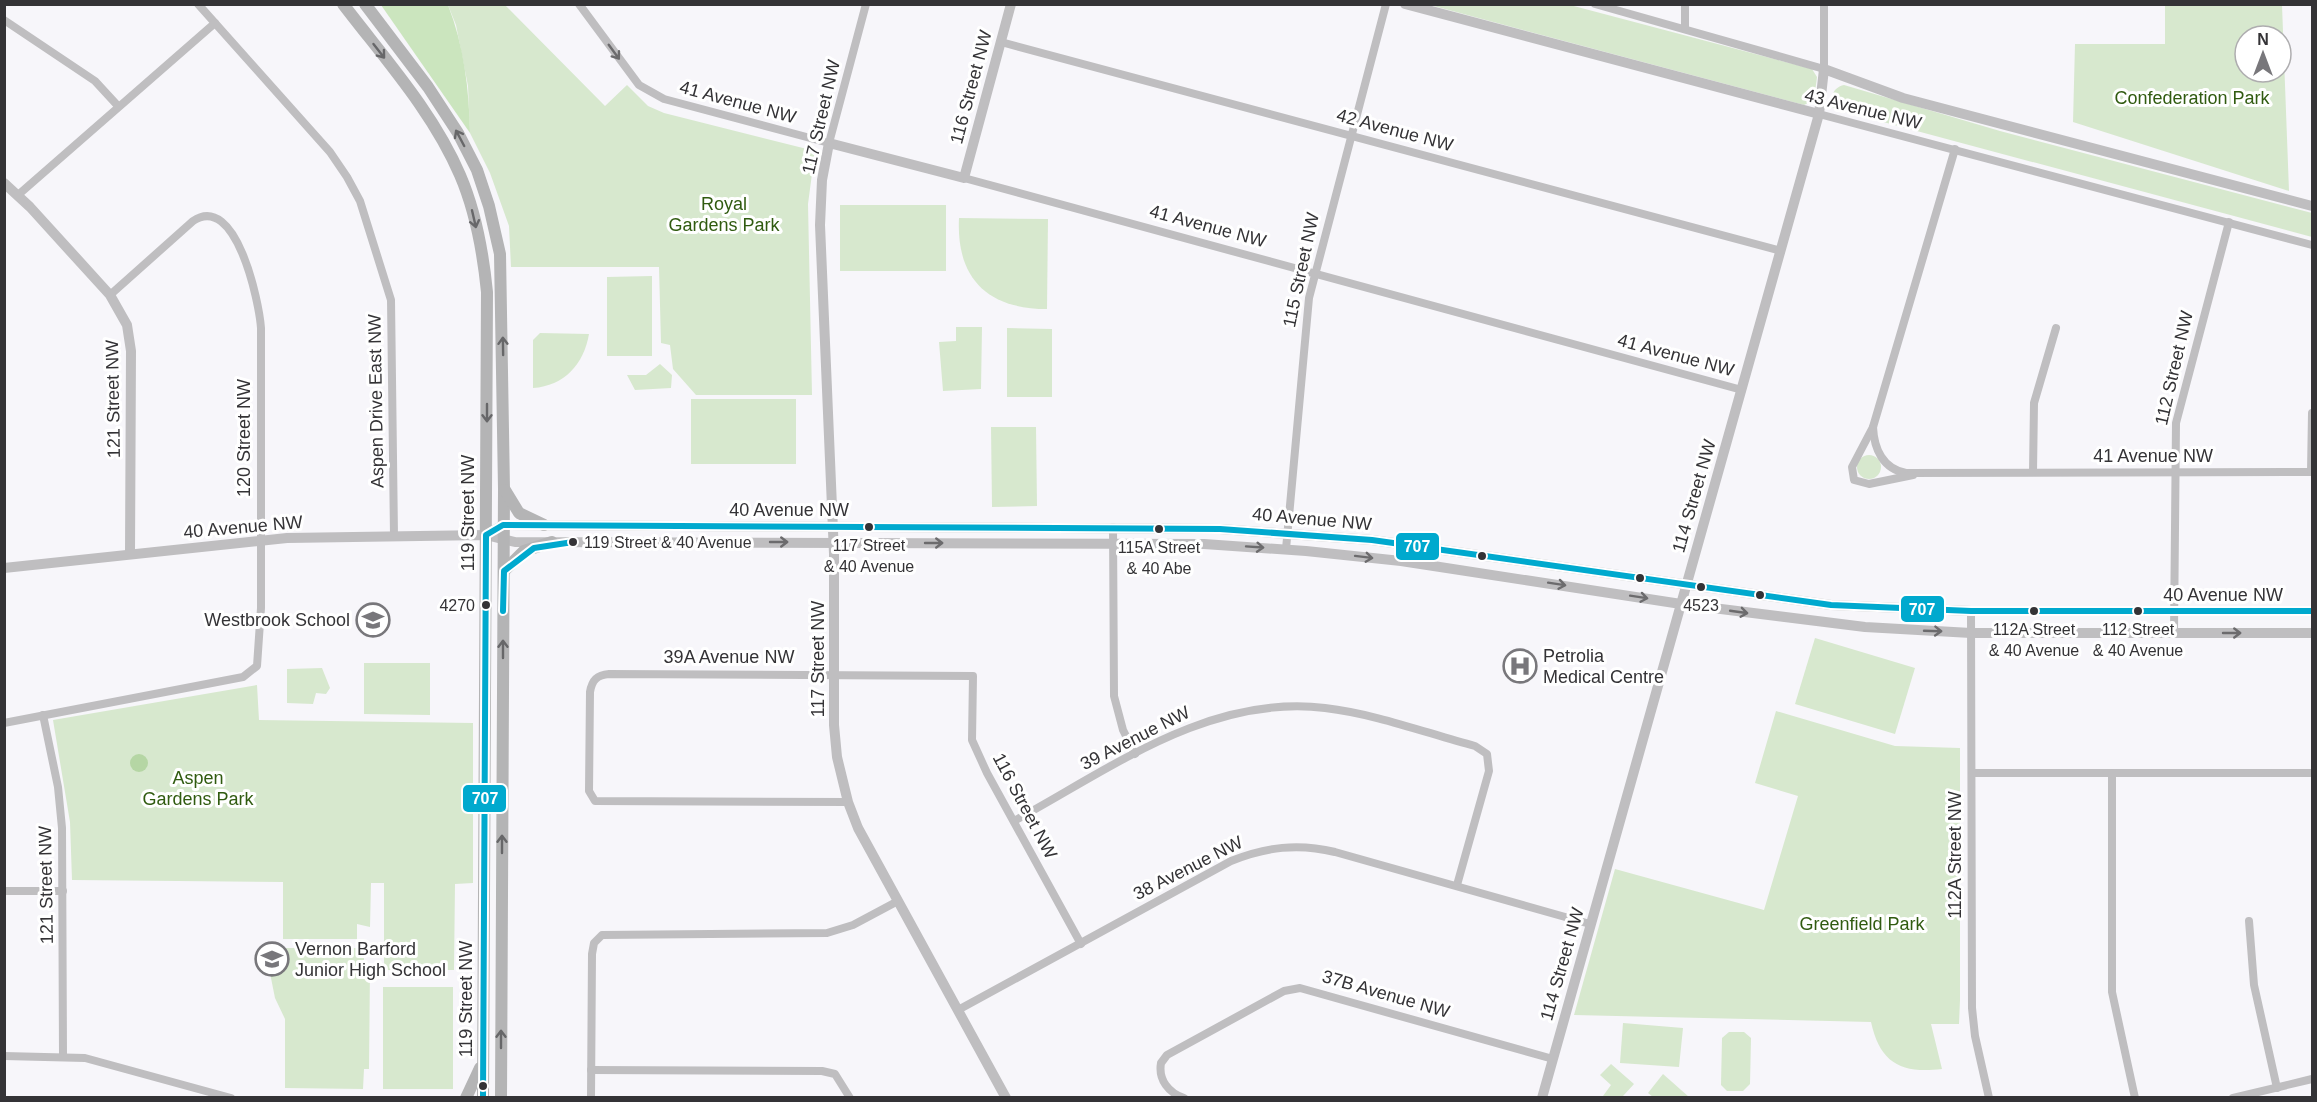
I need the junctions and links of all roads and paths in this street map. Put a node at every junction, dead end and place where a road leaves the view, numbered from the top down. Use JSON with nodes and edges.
{"nodes":[{"id":1,"x":198,"y":4,"type":"edge"},
{"id":2,"x":343,"y":4,"type":"edge"},
{"id":3,"x":365,"y":4,"type":"edge"},
{"id":4,"x":579,"y":4,"type":"edge"},
{"id":5,"x":1011,"y":4,"type":"edge"},
{"id":6,"x":1386,"y":4,"type":"edge"},
{"id":7,"x":1405,"y":4,"type":"edge"},
{"id":8,"x":1595,"y":4,"type":"edge"},
{"id":9,"x":1685,"y":4,"type":"edge"},
{"id":10,"x":1824,"y":4,"type":"edge"},
{"id":11,"x":865,"y":5,"type":"edge"},
{"id":12,"x":4,"y":20,"type":"edge"},
{"id":13,"x":215,"y":23,"type":"junction"},
{"id":14,"x":1685,"y":29,"type":"junction"},
{"id":15,"x":1001,"y":42,"type":"junction"},
{"id":16,"x":1824,"y":69,"type":"junction"},
{"id":17,"x":118,"y":106,"type":"junction"},
{"id":18,"x":1819,"y":114,"type":"junction"},
{"id":19,"x":1350,"y":135,"type":"junction"},
{"id":20,"x":829,"y":143,"type":"junction"},
{"id":21,"x":1955,"y":149,"type":"junction"},
{"id":22,"x":964,"y":178,"type":"junction"},
{"id":23,"x":4,"y":183,"type":"edge"},
{"id":24,"x":18,"y":195,"type":"junction"},
{"id":25,"x":2313,"y":206,"type":"edge"},
{"id":26,"x":2229,"y":222,"type":"junction"},
{"id":27,"x":2313,"y":245,"type":"edge"},
{"id":28,"x":1781,"y":251,"type":"junction"},
{"id":29,"x":1314,"y":272,"type":"junction"},
{"id":30,"x":110,"y":295,"type":"junction"},
{"id":31,"x":2056,"y":328,"type":"dead end"},
{"id":32,"x":1742,"y":390,"type":"junction"},
{"id":33,"x":2313,"y":413,"type":"edge"},
{"id":34,"x":1873,"y":427,"type":"junction"},
{"id":35,"x":1922,"y":472,"type":"junction"},
{"id":36,"x":2032,"y":472,"type":"junction"},
{"id":37,"x":2174,"y":472,"type":"junction"},
{"id":38,"x":2312,"y":472,"type":"edge"},
{"id":39,"x":504,"y":489,"type":"junction"},
{"id":40,"x":503,"y":525,"type":"junction"},
{"id":41,"x":544,"y":525,"type":"junction"},
{"id":42,"x":832,"y":527,"type":"junction"},
{"id":43,"x":1113,"y":527,"type":"junction"},
{"id":44,"x":1288,"y":532,"type":"junction"},
{"id":45,"x":486,"y":535,"type":"junction"},
{"id":46,"x":394,"y":536,"type":"junction"},
{"id":47,"x":260,"y":541,"type":"junction"},
{"id":48,"x":503,"y":541,"type":"junction"},
{"id":49,"x":552,"y":542,"type":"junction"},
{"id":50,"x":833,"y":542,"type":"junction"},
{"id":51,"x":1113,"y":543,"type":"junction"},
{"id":52,"x":1286,"y":549,"type":"junction"},
{"id":53,"x":130,"y":554,"type":"junction"},
{"id":54,"x":4,"y":568,"type":"edge"},
{"id":55,"x":504,"y":571,"type":"junction"},
{"id":56,"x":1687,"y":585,"type":"junction"},
{"id":57,"x":1681,"y":604,"type":"junction"},
{"id":58,"x":1971,"y":611,"type":"junction"},
{"id":59,"x":2174,"y":611,"type":"junction"},
{"id":60,"x":2313,"y":611,"type":"edge"},
{"id":61,"x":1971,"y":633,"type":"junction"},
{"id":62,"x":2174,"y":633,"type":"junction"},
{"id":63,"x":2313,"y":633,"type":"edge"},
{"id":64,"x":834,"y":674,"type":"junction"},
{"id":65,"x":973,"y":676,"type":"joint"},
{"id":66,"x":43,"y":715,"type":"junction"},
{"id":67,"x":4,"y":723,"type":"edge"},
{"id":68,"x":1135,"y":754,"type":"junction"},
{"id":69,"x":1972,"y":773,"type":"junction"},
{"id":70,"x":2112,"y":773,"type":"junction"},
{"id":71,"x":2313,"y":773,"type":"edge"},
{"id":72,"x":848,"y":802,"type":"junction"},
{"id":73,"x":1014,"y":821,"type":"junction"},
{"id":74,"x":1457,"y":885,"type":"junction"},
{"id":75,"x":4,"y":891,"type":"edge"},
{"id":76,"x":63,"y":891,"type":"junction"},
{"id":77,"x":898,"y":901,"type":"junction"},
{"id":78,"x":2249,"y":921,"type":"dead end"},
{"id":79,"x":1590,"y":924,"type":"junction"},
{"id":80,"x":1081,"y":944,"type":"junction"},
{"id":81,"x":958,"y":1010,"type":"junction"},
{"id":82,"x":4,"y":1056,"type":"edge"},
{"id":83,"x":63,"y":1056,"type":"junction"},
{"id":84,"x":483,"y":1058,"type":"junction"},
{"id":85,"x":1553,"y":1059,"type":"junction"},
{"id":86,"x":591,"y":1070,"type":"junction"},
{"id":87,"x":2313,"y":1079,"type":"edge"},
{"id":88,"x":2277,"y":1088,"type":"junction"},
{"id":89,"x":231,"y":1098,"type":"edge"},
{"id":90,"x":466,"y":1098,"type":"edge"},
{"id":91,"x":483,"y":1098,"type":"edge"},
{"id":92,"x":501,"y":1098,"type":"edge"},
{"id":93,"x":591,"y":1098,"type":"edge"},
{"id":94,"x":850,"y":1098,"type":"edge"},
{"id":95,"x":1006,"y":1098,"type":"edge"},
{"id":96,"x":1184,"y":1098,"type":"edge"},
{"id":97,"x":1542,"y":1098,"type":"edge"},
{"id":98,"x":1989,"y":1098,"type":"edge"},
{"id":99,"x":2135,"y":1098,"type":"edge"},
{"id":100,"x":2233,"y":1098,"type":"edge"}],
"edges":[{"from":1,"to":13,"type":"street","name":"Aspen Drive East NW"},
{"from":2,"to":45,"type":"main road","name":"119 Street NW","one_way":true},
{"from":39,"to":3,"type":"main road","name":"119 Street NW","one_way":true},
{"from":4,"to":20,"type":"street","name":"41 Avenue NW","one_way":true},
{"from":5,"to":15,"type":"street","name":"116 Street NW"},
{"from":6,"to":19,"type":"street","name":"115 Street NW"},
{"from":7,"to":18,"type":"street","name":"43 Avenue NW"},
{"from":8,"to":14,"type":"street","name":"43 Avenue NW"},
{"from":9,"to":14,"type":"street"},
{"from":10,"to":16,"type":"street","name":"114 Street NW"},
{"from":11,"to":20,"type":"street","name":"117 Street NW"},
{"from":12,"to":17,"type":"street"},
{"from":13,"to":17,"type":"street"},
{"from":13,"to":46,"type":"street","name":"Aspen Drive East NW"},
{"from":14,"to":16,"type":"street","name":"43 Avenue NW"},
{"from":15,"to":19,"type":"street","name":"42 Avenue NW"},
{"from":15,"to":22,"type":"street","name":"116 Street NW"},
{"from":16,"to":18,"type":"street","name":"114 Street NW"},
{"from":16,"to":25,"type":"street","name":"43 Avenue NW"},
{"from":17,"to":24,"type":"street"},
{"from":18,"to":21,"type":"street","name":"43 Avenue NW"},
{"from":18,"to":28,"type":"street","name":"114 Street NW"},
{"from":19,"to":28,"type":"street","name":"42 Avenue NW"},
{"from":19,"to":29,"type":"street","name":"115 Street NW"},
{"from":20,"to":22,"type":"street","name":"41 Avenue NW"},
{"from":20,"to":42,"type":"street","name":"117 Street NW"},
{"from":21,"to":26,"type":"street","name":"43 Avenue NW"},
{"from":21,"to":34,"type":"street"},
{"from":22,"to":29,"type":"street","name":"41 Avenue NW"},
{"from":23,"to":24,"type":"street","name":"121 Street NW"},
{"from":24,"to":30,"type":"street","name":"121 Street NW"},
{"from":26,"to":27,"type":"street","name":"43 Avenue NW"},
{"from":26,"to":37,"type":"street","name":"112 Street NW"},
{"from":28,"to":32,"type":"street","name":"114 Street NW"},
{"from":29,"to":32,"type":"street","name":"41 Avenue NW"},
{"from":29,"to":44,"type":"street","name":"115 Street NW"},
{"from":30,"to":47,"type":"street","name":"120 Street NW"},
{"from":30,"to":53,"type":"street","name":"121 Street NW"},
{"from":31,"to":36,"type":"street"},
{"from":32,"to":56,"type":"street","name":"114 Street NW"},
{"from":33,"to":38,"type":"street"},
{"from":34,"to":35,"type":"street","name":"41 Avenue NW"},
{"from":34,"to":35,"type":"street","name":"41 Avenue NW"},
{"from":35,"to":36,"type":"street","name":"41 Avenue NW"},
{"from":36,"to":37,"type":"street","name":"41 Avenue NW"},
{"from":37,"to":38,"type":"street","name":"41 Avenue NW"},
{"from":37,"to":59,"type":"street","name":"112 Street NW"},
{"from":39,"to":40,"type":"main road","name":"119 Street NW"},
{"from":39,"to":41,"type":"main road"},
{"from":40,"to":41,"type":"street","name":"40 Avenue NW"},
{"from":40,"to":45,"type":"street","name":"40 Avenue NW"},
{"from":40,"to":48,"type":"main road","name":"119 Street NW"},
{"from":41,"to":42,"type":"street","name":"40 Avenue NW"},
{"from":42,"to":43,"type":"street","name":"40 Avenue NW"},
{"from":42,"to":50,"type":"street","name":"117 Street NW"},
{"from":43,"to":44,"type":"street","name":"40 Avenue NW"},
{"from":43,"to":51,"type":"street"},
{"from":44,"to":52,"type":"street","name":"115 Street NW"},
{"from":44,"to":56,"type":"street","name":"40 Avenue NW"},
{"from":45,"to":46,"type":"street","name":"40 Avenue NW"},
{"from":45,"to":48,"type":"street","name":"40 Avenue NW"},
{"from":45,"to":84,"type":"main road","name":"119 Street NW"},
{"from":46,"to":47,"type":"street","name":"40 Avenue NW"},
{"from":47,"to":53,"type":"street","name":"40 Avenue NW"},
{"from":47,"to":66,"type":"street","name":"120 Street NW"},
{"from":48,"to":49,"type":"street","name":"40 Avenue NW"},
{"from":48,"to":55,"type":"main road","name":"119 Street NW"},
{"from":49,"to":50,"type":"street","name":"40 Avenue NW","one_way":true},
{"from":49,"to":55,"type":"main road"},
{"from":50,"to":51,"type":"street","name":"40 Avenue NW","one_way":true},
{"from":50,"to":64,"type":"street","name":"117 Street NW"},
{"from":51,"to":52,"type":"street","name":"40 Avenue NW","one_way":true},
{"from":51,"to":68,"type":"street"},
{"from":52,"to":57,"type":"street","name":"40 Avenue NW","one_way":true},
{"from":53,"to":54,"type":"street","name":"40 Avenue NW"},
{"from":92,"to":55,"type":"main road","name":"119 Street NW","one_way":true},
{"from":56,"to":57,"type":"street","name":"114 Street NW"},
{"from":56,"to":58,"type":"street","name":"40 Avenue NW"},
{"from":57,"to":61,"type":"street","name":"40 Avenue NW","one_way":true},
{"from":57,"to":79,"type":"street","name":"114 Street NW"},
{"from":58,"to":59,"type":"street","name":"40 Avenue NW"},
{"from":58,"to":61,"type":"street","name":"112A Street NW"},
{"from":59,"to":60,"type":"street","name":"40 Avenue NW"},
{"from":59,"to":62,"type":"street","name":"112 Street NW"},
{"from":61,"to":62,"type":"street","name":"40 Avenue NW"},
{"from":61,"to":69,"type":"street","name":"112A Street NW"},
{"from":62,"to":63,"type":"street","name":"40 Avenue NW","one_way":true},
{"from":64,"to":65,"type":"street","name":"39A Avenue NW"},
{"from":64,"to":72,"type":"street","name":"117 Street NW"},
{"from":64,"to":72,"type":"street","name":"39A Avenue NW"},
{"from":65,"to":73,"type":"street","name":"116 Street NW"},
{"from":66,"to":67,"type":"street"},
{"from":66,"to":76,"type":"street","name":"121 Street NW"},
{"from":68,"to":73,"type":"street","name":"39 Avenue NW"},
{"from":68,"to":74,"type":"street","name":"39 Avenue NW"},
{"from":69,"to":70,"type":"street"},
{"from":69,"to":98,"type":"street","name":"112A Street NW"},
{"from":70,"to":71,"type":"street"},
{"from":70,"to":99,"type":"street"},
{"from":72,"to":77,"type":"street","name":"117 Street NW"},
{"from":73,"to":80,"type":"street","name":"116 Street NW"},
{"from":74,"to":79,"type":"street","name":"38 Avenue NW"},
{"from":74,"to":80,"type":"street","name":"38 Avenue NW"},
{"from":75,"to":76,"type":"street"},
{"from":76,"to":83,"type":"street","name":"121 Street NW"},
{"from":77,"to":81,"type":"street","name":"117 Street NW"},
{"from":77,"to":86,"type":"street"},
{"from":78,"to":88,"type":"street"},
{"from":79,"to":85,"type":"street","name":"114 Street NW"},
{"from":80,"to":81,"type":"street","name":"38 Avenue NW"},
{"from":81,"to":95,"type":"street","name":"117 Street NW"},
{"from":82,"to":83,"type":"street"},
{"from":83,"to":89,"type":"street"},
{"from":84,"to":90,"type":"main road"},
{"from":84,"to":91,"type":"main road","name":"119 Street NW"},
{"from":85,"to":96,"type":"street","name":"37B Avenue NW"},
{"from":85,"to":97,"type":"street","name":"114 Street NW"},
{"from":86,"to":93,"type":"street"},
{"from":86,"to":94,"type":"street"},
{"from":87,"to":88,"type":"street"},
{"from":88,"to":100,"type":"street"}]}
